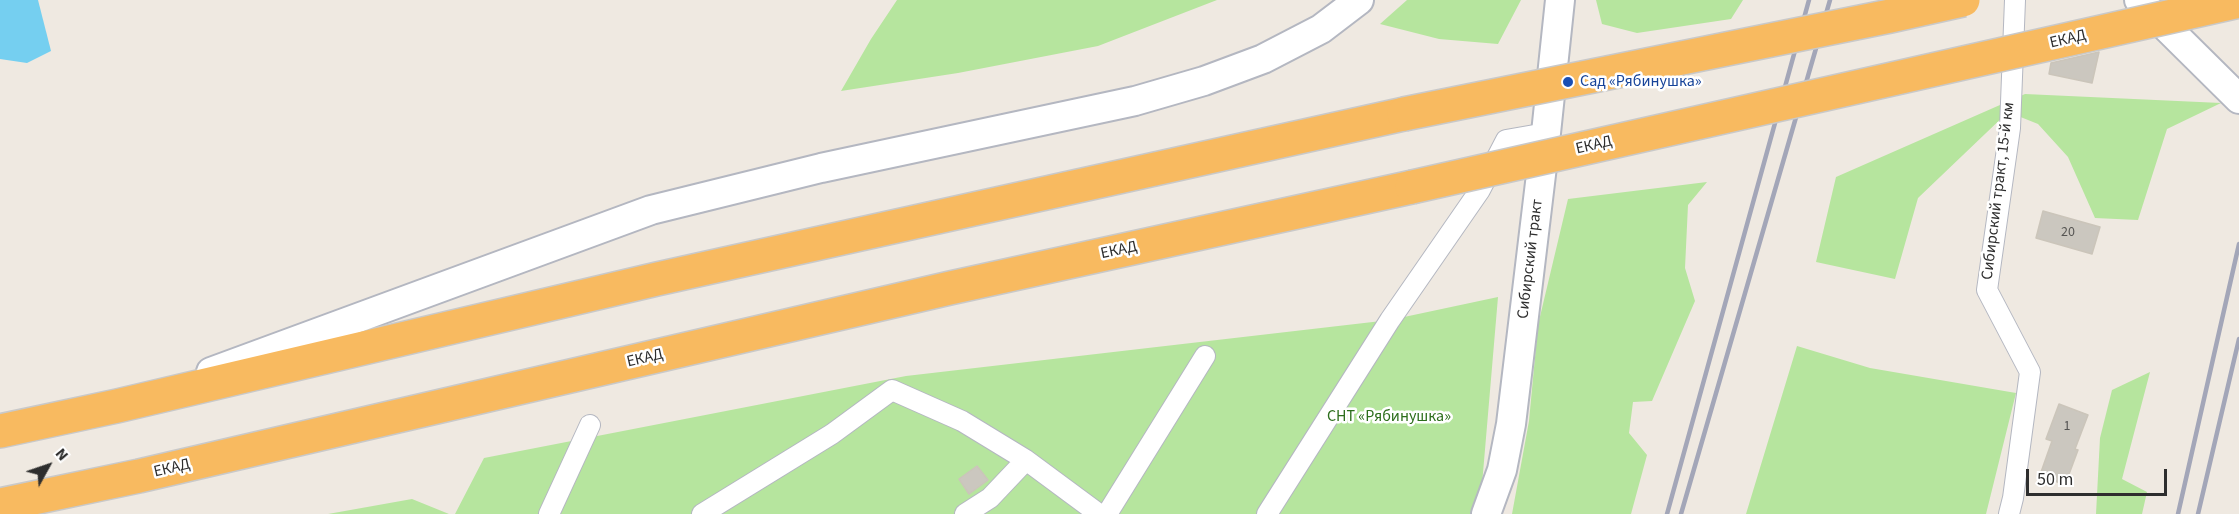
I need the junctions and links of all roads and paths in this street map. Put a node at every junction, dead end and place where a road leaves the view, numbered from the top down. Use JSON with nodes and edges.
{"nodes":[{"id":1,"x":1359,"y":0,"type":"edge"},
{"id":2,"x":1560,"y":0,"type":"edge"},
{"id":3,"x":1963,"y":0,"type":"edge"},
{"id":4,"x":2015,"y":0,"type":"edge"},
{"id":5,"x":2139,"y":0,"type":"edge"},
{"id":6,"x":2239,"y":1,"type":"edge"},
{"id":7,"x":2239,"y":99,"type":"edge"},
{"id":8,"x":1546,"y":133,"type":"junction"},
{"id":9,"x":1205,"y":356,"type":"dead end"},
{"id":10,"x":117,"y":406,"type":"junction"},
{"id":11,"x":590,"y":425,"type":"dead end"},
{"id":12,"x":0,"y":431,"type":"edge"},
{"id":13,"x":1026,"y":460,"type":"junction"},
{"id":14,"x":0,"y":505,"type":"edge"},
{"id":15,"x":549,"y":514,"type":"edge"},
{"id":16,"x":702,"y":514,"type":"edge"},
{"id":17,"x":965,"y":514,"type":"edge"},
{"id":18,"x":1099,"y":514,"type":"edge"},
{"id":19,"x":1107,"y":514,"type":"edge"},
{"id":20,"x":1267,"y":514,"type":"edge"},
{"id":21,"x":1486,"y":514,"type":"edge"},
{"id":22,"x":2009,"y":514,"type":"edge"}],
"edges":[{"from":1,"to":10,"type":"main road"},
{"from":2,"to":8,"type":"main road","name":"Сибирский тракт"},
{"from":3,"to":10,"type":"highway","bridge":true},
{"from":4,"to":22,"type":"street","name":"Сибирский тракт, 15-й км"},
{"from":5,"to":7,"type":"main road"},
{"from":6,"to":14,"type":"highway","name":"ЕКАД","bridge":true},
{"from":8,"to":20,"type":"street"},
{"from":8,"to":21,"type":"main road","name":"Сибирский тракт"},
{"from":9,"to":19,"type":"street"},
{"from":10,"to":12,"type":"highway"},
{"from":11,"to":15,"type":"street"},
{"from":13,"to":16,"type":"street"},
{"from":13,"to":17,"type":"street"},
{"from":13,"to":18,"type":"street"}]}
